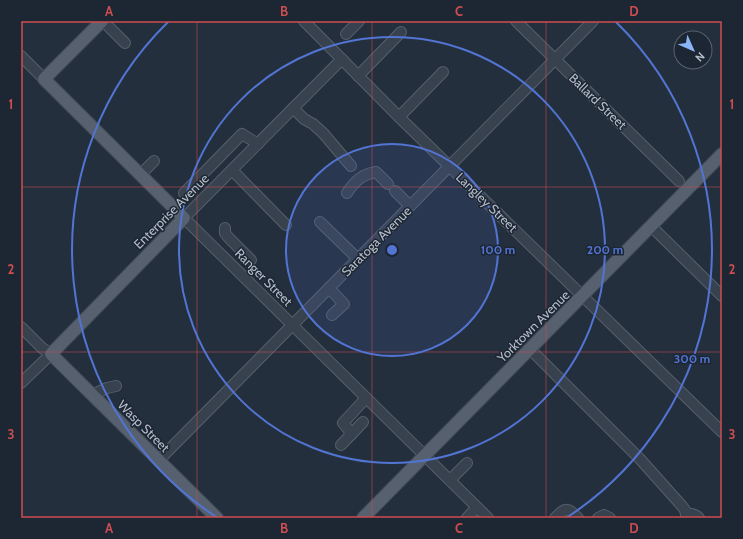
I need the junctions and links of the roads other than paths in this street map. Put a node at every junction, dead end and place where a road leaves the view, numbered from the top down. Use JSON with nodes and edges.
{"nodes":[{"id":1,"x":103,"y":21,"type":"edge"},
{"id":2,"x":304,"y":21,"type":"edge"},
{"id":3,"x":359,"y":21,"type":"edge"},
{"id":4,"x":516,"y":21,"type":"edge"},
{"id":5,"x":593,"y":21,"type":"edge"},
{"id":6,"x":401,"y":32,"type":"dead end"},
{"id":7,"x":346,"y":34,"type":"dead end"},
{"id":8,"x":125,"y":43,"type":"dead end"},
{"id":9,"x":21,"y":56,"type":"edge"},
{"id":10,"x":342,"y":59,"type":"junction"},
{"id":11,"x":555,"y":59,"type":"junction"},
{"id":12,"x":443,"y":72,"type":"dead end"},
{"id":13,"x":358,"y":76,"type":"junction"},
{"id":14,"x":44,"y":79,"type":"junction"},
{"id":15,"x":293,"y":108,"type":"junction"},
{"id":16,"x":399,"y":117,"type":"junction"},
{"id":17,"x":258,"y":144,"type":"junction"},
{"id":18,"x":722,"y":154,"type":"edge"},
{"id":19,"x":154,"y":161,"type":"dead end"},
{"id":20,"x":351,"y":166,"type":"dead end"},
{"id":21,"x":450,"y":166,"type":"junction"},
{"id":22,"x":232,"y":170,"type":"junction"},
{"id":23,"x":140,"y":175,"type":"junction"},
{"id":24,"x":196,"y":181,"type":"junction"},
{"id":25,"x":679,"y":181,"type":"dead end"},
{"id":26,"x":184,"y":193,"type":"dead end"},
{"id":27,"x":210,"y":193,"type":"junction"},
{"id":28,"x":347,"y":193,"type":"dead end"},
{"id":29,"x":410,"y":206,"type":"junction"},
{"id":30,"x":184,"y":218,"type":"junction"},
{"id":31,"x":320,"y":222,"type":"dead end"},
{"id":32,"x":286,"y":225,"type":"dead end"},
{"id":33,"x":651,"y":226,"type":"junction"},
{"id":34,"x":225,"y":228,"type":"dead end"},
{"id":35,"x":236,"y":245,"type":"junction"},
{"id":36,"x":223,"y":256,"type":"junction"},
{"id":37,"x":358,"y":259,"type":"junction"},
{"id":38,"x":251,"y":260,"type":"dead end"},
{"id":39,"x":329,"y":288,"type":"junction"},
{"id":40,"x":582,"y":296,"type":"junction"},
{"id":41,"x":722,"y":296,"type":"edge"},
{"id":42,"x":332,"y":315,"type":"dead end"},
{"id":43,"x":293,"y":325,"type":"junction"},
{"id":44,"x":21,"y":328,"type":"edge"},
{"id":45,"x":530,"y":349,"type":"junction"},
{"id":46,"x":51,"y":354,"type":"junction"},
{"id":47,"x":21,"y":383,"type":"edge"},
{"id":48,"x":116,"y":386,"type":"dead end"},
{"id":49,"x":92,"y":394,"type":"junction"},
{"id":50,"x":366,"y":398,"type":"junction"},
{"id":51,"x":363,"y":422,"type":"dead end"},
{"id":52,"x":722,"y":432,"type":"edge"},
{"id":53,"x":352,"y":434,"type":"junction"},
{"id":54,"x":341,"y":445,"type":"dead end"},
{"id":55,"x":425,"y":456,"type":"junction"},
{"id":56,"x":159,"y":460,"type":"junction"},
{"id":57,"x":467,"y":463,"type":"dead end"},
{"id":58,"x":450,"y":480,"type":"junction"},
{"id":59,"x":477,"y":507,"type":"junction"},
{"id":60,"x":686,"y":516,"type":"edge"},
{"id":61,"x":218,"y":518,"type":"edge"},
{"id":62,"x":363,"y":518,"type":"edge"},
{"id":63,"x":467,"y":518,"type":"edge"},
{"id":64,"x":488,"y":518,"type":"edge"},
{"id":65,"x":555,"y":518,"type":"edge"},
{"id":66,"x":578,"y":518,"type":"edge"},
{"id":67,"x":598,"y":518,"type":"edge"},
{"id":68,"x":610,"y":518,"type":"edge"},
{"id":69,"x":699,"y":518,"type":"edge"}],
"edges":[{"from":1,"to":8,"type":"street"},
{"from":1,"to":14,"type":"main road"},
{"from":2,"to":10,"type":"street","name":"Langley Street"},
{"from":3,"to":7,"type":"street"},
{"from":4,"to":11,"type":"street","name":"Ballard Street"},
{"from":5,"to":11,"type":"street","name":"Saratoga Avenue"},
{"from":6,"to":13,"type":"street"},
{"from":9,"to":14,"type":"street","name":"Ranger Street"},
{"from":10,"to":13,"type":"street","name":"Langley Street"},
{"from":10,"to":15,"type":"street","name":"Enterprise Avenue"},
{"from":11,"to":21,"type":"street","name":"Saratoga Avenue"},
{"from":11,"to":25,"type":"street","name":"Ballard Street"},
{"from":12,"to":16,"type":"street"},
{"from":13,"to":16,"type":"street","name":"Langley Street"},
{"from":14,"to":23,"type":"main road","name":"Ranger Street"},
{"from":15,"to":17,"type":"street","name":"Enterprise Avenue"},
{"from":15,"to":20,"type":"street"},
{"from":16,"to":21,"type":"street","name":"Langley Street"},
{"from":17,"to":22,"type":"street","name":"Enterprise Avenue"},
{"from":17,"to":24,"type":"street"},
{"from":18,"to":33,"type":"main road","name":"Yorktown Avenue"},
{"from":19,"to":23,"type":"street"},
{"from":21,"to":29,"type":"street","name":"Saratoga Avenue"},
{"from":21,"to":40,"type":"street","name":"Langley Street"},
{"from":22,"to":27,"type":"street","name":"Enterprise Avenue"},
{"from":22,"to":32,"type":"street"},
{"from":23,"to":30,"type":"main road","name":"Ranger Street"},
{"from":24,"to":26,"type":"street"},
{"from":24,"to":27,"type":"street"},
{"from":27,"to":30,"type":"street","name":"Enterprise Avenue"},
{"from":28,"to":29,"type":"street"},
{"from":29,"to":37,"type":"street","name":"Saratoga Avenue"},
{"from":30,"to":36,"type":"street","name":"Ranger Street"},
{"from":30,"to":46,"type":"main road","name":"Enterprise Avenue"},
{"from":31,"to":37,"type":"street"},
{"from":33,"to":40,"type":"main road","name":"Yorktown Avenue"},
{"from":33,"to":41,"type":"street"},
{"from":34,"to":35,"type":"street"},
{"from":35,"to":36,"type":"street"},
{"from":35,"to":38,"type":"street"},
{"from":36,"to":43,"type":"street","name":"Ranger Street"},
{"from":37,"to":39,"type":"street","name":"Saratoga Avenue"},
{"from":39,"to":42,"type":"street"},
{"from":39,"to":43,"type":"street","name":"Saratoga Avenue"},
{"from":40,"to":45,"type":"main road","name":"Yorktown Avenue"},
{"from":40,"to":52,"type":"street","name":"Langley Street"},
{"from":43,"to":50,"type":"street","name":"Ranger Street"},
{"from":43,"to":56,"type":"street","name":"Saratoga Avenue"},
{"from":44,"to":46,"type":"street"},
{"from":45,"to":55,"type":"main road","name":"Yorktown Avenue"},
{"from":45,"to":60,"type":"street"},
{"from":46,"to":47,"type":"street","name":"Enterprise Avenue"},
{"from":46,"to":49,"type":"main road","name":"Wasp Street"},
{"from":48,"to":49,"type":"street"},
{"from":49,"to":56,"type":"main road","name":"Wasp Street"},
{"from":50,"to":53,"type":"street"},
{"from":50,"to":55,"type":"street","name":"Ranger Street"},
{"from":51,"to":53,"type":"street"},
{"from":53,"to":54,"type":"street"},
{"from":55,"to":58,"type":"street","name":"Ranger Street"},
{"from":55,"to":62,"type":"main road","name":"Yorktown Avenue"},
{"from":56,"to":61,"type":"main road","name":"Wasp Street"},
{"from":57,"to":58,"type":"street"},
{"from":58,"to":59,"type":"street","name":"Ranger Street"},
{"from":59,"to":63,"type":"street"},
{"from":59,"to":64,"type":"street","name":"Ranger Street"},
{"from":60,"to":69,"type":"street"},
{"from":65,"to":66,"type":"street"},
{"from":67,"to":68,"type":"street"}]}
